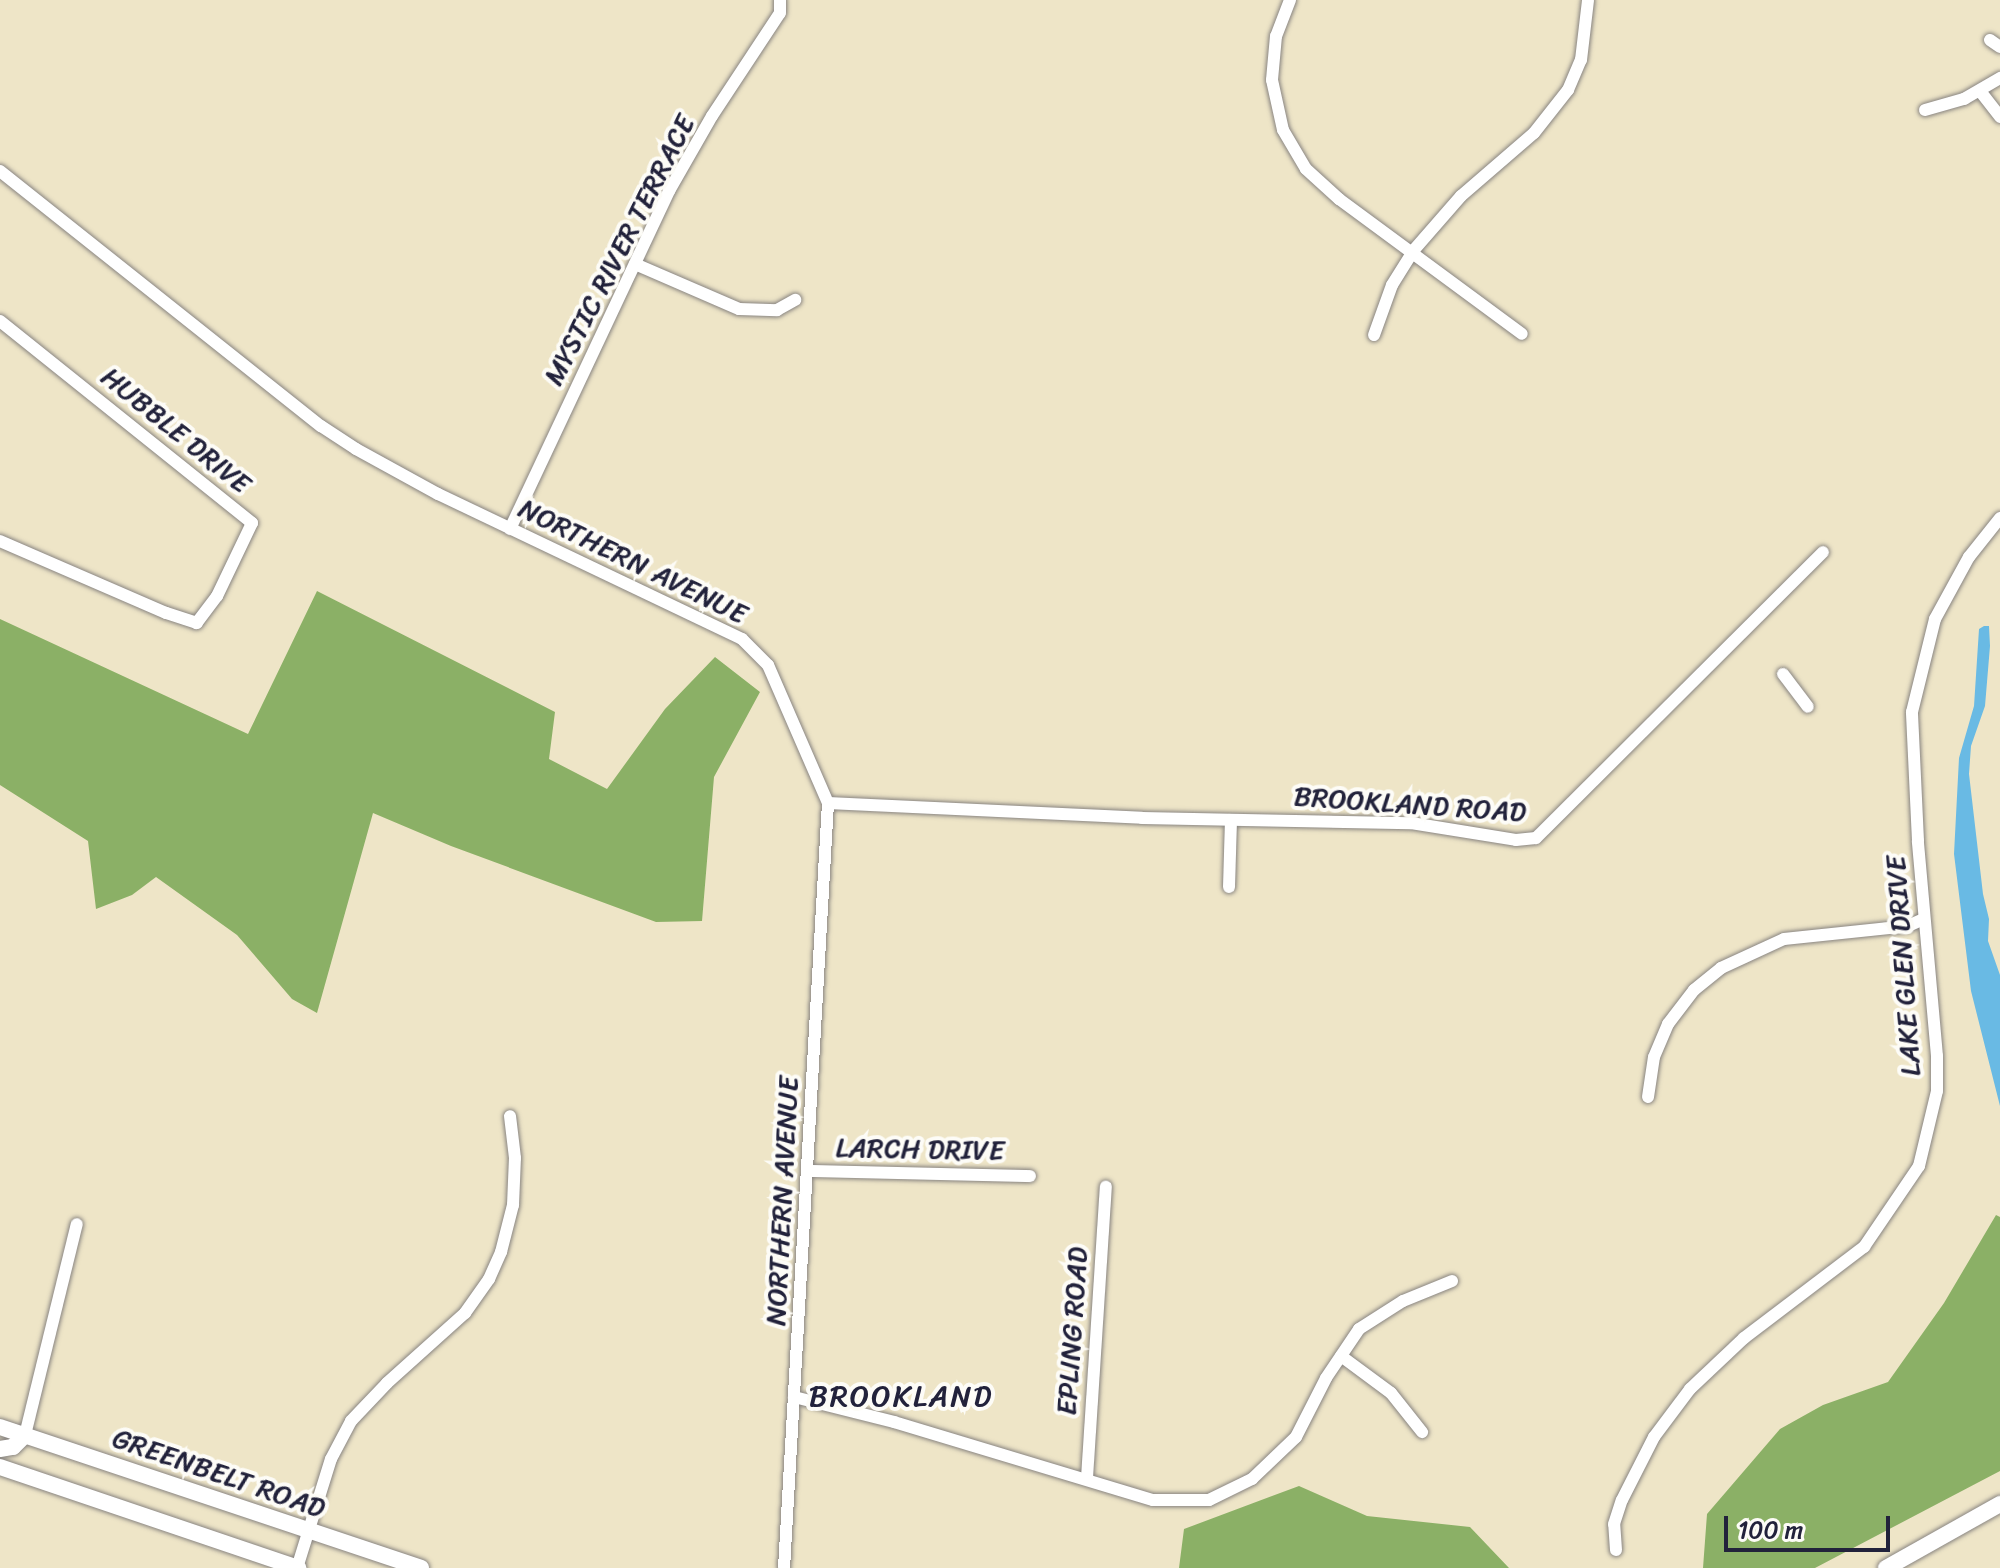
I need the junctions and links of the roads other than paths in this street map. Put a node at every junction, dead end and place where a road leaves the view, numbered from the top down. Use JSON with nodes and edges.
{"nodes":[{"id":1,"x":780,"y":0,"type":"edge"},
{"id":2,"x":1290,"y":0,"type":"edge"},
{"id":3,"x":1588,"y":0,"type":"edge"},
{"id":4,"x":2000,"y":78,"type":"edge"},
{"id":5,"x":1980,"y":91,"type":"junction"},
{"id":6,"x":1925,"y":110,"type":"dead end"},
{"id":7,"x":2000,"y":117,"type":"edge"},
{"id":8,"x":0,"y":171,"type":"edge"},
{"id":9,"x":1413,"y":251,"type":"junction"},
{"id":10,"x":635,"y":264,"type":"junction"},
{"id":11,"x":795,"y":300,"type":"dead end"},
{"id":12,"x":0,"y":321,"type":"edge"},
{"id":13,"x":1522,"y":334,"type":"dead end"},
{"id":14,"x":1374,"y":335,"type":"dead end"},
{"id":15,"x":2000,"y":518,"type":"edge"},
{"id":16,"x":510,"y":529,"type":"junction"},
{"id":17,"x":0,"y":541,"type":"edge"},
{"id":18,"x":1823,"y":552,"type":"dead end"},
{"id":19,"x":1783,"y":674,"type":"dead end"},
{"id":20,"x":1808,"y":707,"type":"dead end"},
{"id":21,"x":828,"y":803,"type":"junction"},
{"id":22,"x":1231,"y":820,"type":"junction"},
{"id":23,"x":1229,"y":887,"type":"dead end"},
{"id":24,"x":1924,"y":919,"type":"junction"},
{"id":25,"x":1648,"y":1097,"type":"dead end"},
{"id":26,"x":510,"y":1116,"type":"dead end"},
{"id":27,"x":808,"y":1171,"type":"junction"},
{"id":28,"x":1030,"y":1176,"type":"dead end"},
{"id":29,"x":1106,"y":1187,"type":"dead end"},
{"id":30,"x":77,"y":1224,"type":"dead end"},
{"id":31,"x":1452,"y":1281,"type":"dead end"},
{"id":32,"x":1341,"y":1356,"type":"junction"},
{"id":33,"x":794,"y":1397,"type":"junction"},
{"id":34,"x":0,"y":1427,"type":"edge"},
{"id":35,"x":1422,"y":1432,"type":"dead end"},
{"id":36,"x":25,"y":1435,"type":"junction"},
{"id":37,"x":0,"y":1449,"type":"edge"},
{"id":38,"x":0,"y":1467,"type":"edge"},
{"id":39,"x":1087,"y":1478,"type":"junction"},
{"id":40,"x":2000,"y":1504,"type":"edge"},
{"id":41,"x":308,"y":1530,"type":"junction"},
{"id":42,"x":1616,"y":1550,"type":"dead end"},
{"id":43,"x":298,"y":1568,"type":"edge"},
{"id":44,"x":421,"y":1568,"type":"edge"},
{"id":45,"x":784,"y":1568,"type":"edge"},
{"id":46,"x":1886,"y":1568,"type":"edge"}],
"edges":[{"from":1,"to":10,"type":"street","name":"MYSTIC RIVER TERRACE"},
{"from":2,"to":9,"type":"street"},
{"from":3,"to":9,"type":"street"},
{"from":4,"to":5,"type":"street"},
{"from":5,"to":6,"type":"street"},
{"from":5,"to":7,"type":"street"},
{"from":8,"to":16,"type":"street","name":"NORTHERN AVENUE"},
{"from":9,"to":13,"type":"street"},
{"from":9,"to":14,"type":"street"},
{"from":10,"to":11,"type":"street"},
{"from":10,"to":16,"type":"street","name":"MYSTIC RIVER TERRACE"},
{"from":12,"to":17,"type":"street","name":"HUBBLE DRIVE"},
{"from":15,"to":24,"type":"street","name":"LAKE GLEN DRIVE"},
{"from":16,"to":21,"type":"street","name":"NORTHERN AVENUE"},
{"from":18,"to":22,"type":"street","name":"BROOKLAND ROAD"},
{"from":19,"to":20,"type":"street"},
{"from":21,"to":22,"type":"street","name":"BROOKLAND ROAD"},
{"from":21,"to":27,"type":"street","name":"NORTHERN AVENUE"},
{"from":22,"to":23,"type":"street"},
{"from":24,"to":25,"type":"street"},
{"from":24,"to":42,"type":"street","name":"LAKE GLEN DRIVE"},
{"from":26,"to":41,"type":"street"},
{"from":27,"to":28,"type":"street","name":"LARCH DRIVE"},
{"from":27,"to":33,"type":"street","name":"NORTHERN AVENUE"},
{"from":29,"to":39,"type":"street","name":"EPLING ROAD"},
{"from":30,"to":36,"type":"street"},
{"from":31,"to":32,"type":"street"},
{"from":32,"to":35,"type":"street"},
{"from":32,"to":39,"type":"street"},
{"from":33,"to":39,"type":"street"},
{"from":33,"to":45,"type":"street","name":"NORTHERN AVENUE"},
{"from":34,"to":36,"type":"main road","name":"GREENBELT ROAD"},
{"from":36,"to":37,"type":"main road"},
{"from":36,"to":41,"type":"main road","name":"GREENBELT ROAD"},
{"from":38,"to":43,"type":"main road"},
{"from":40,"to":46,"type":"main road"},
{"from":41,"to":43,"type":"street"},
{"from":41,"to":44,"type":"main road","name":"GREENBELT ROAD"}]}
